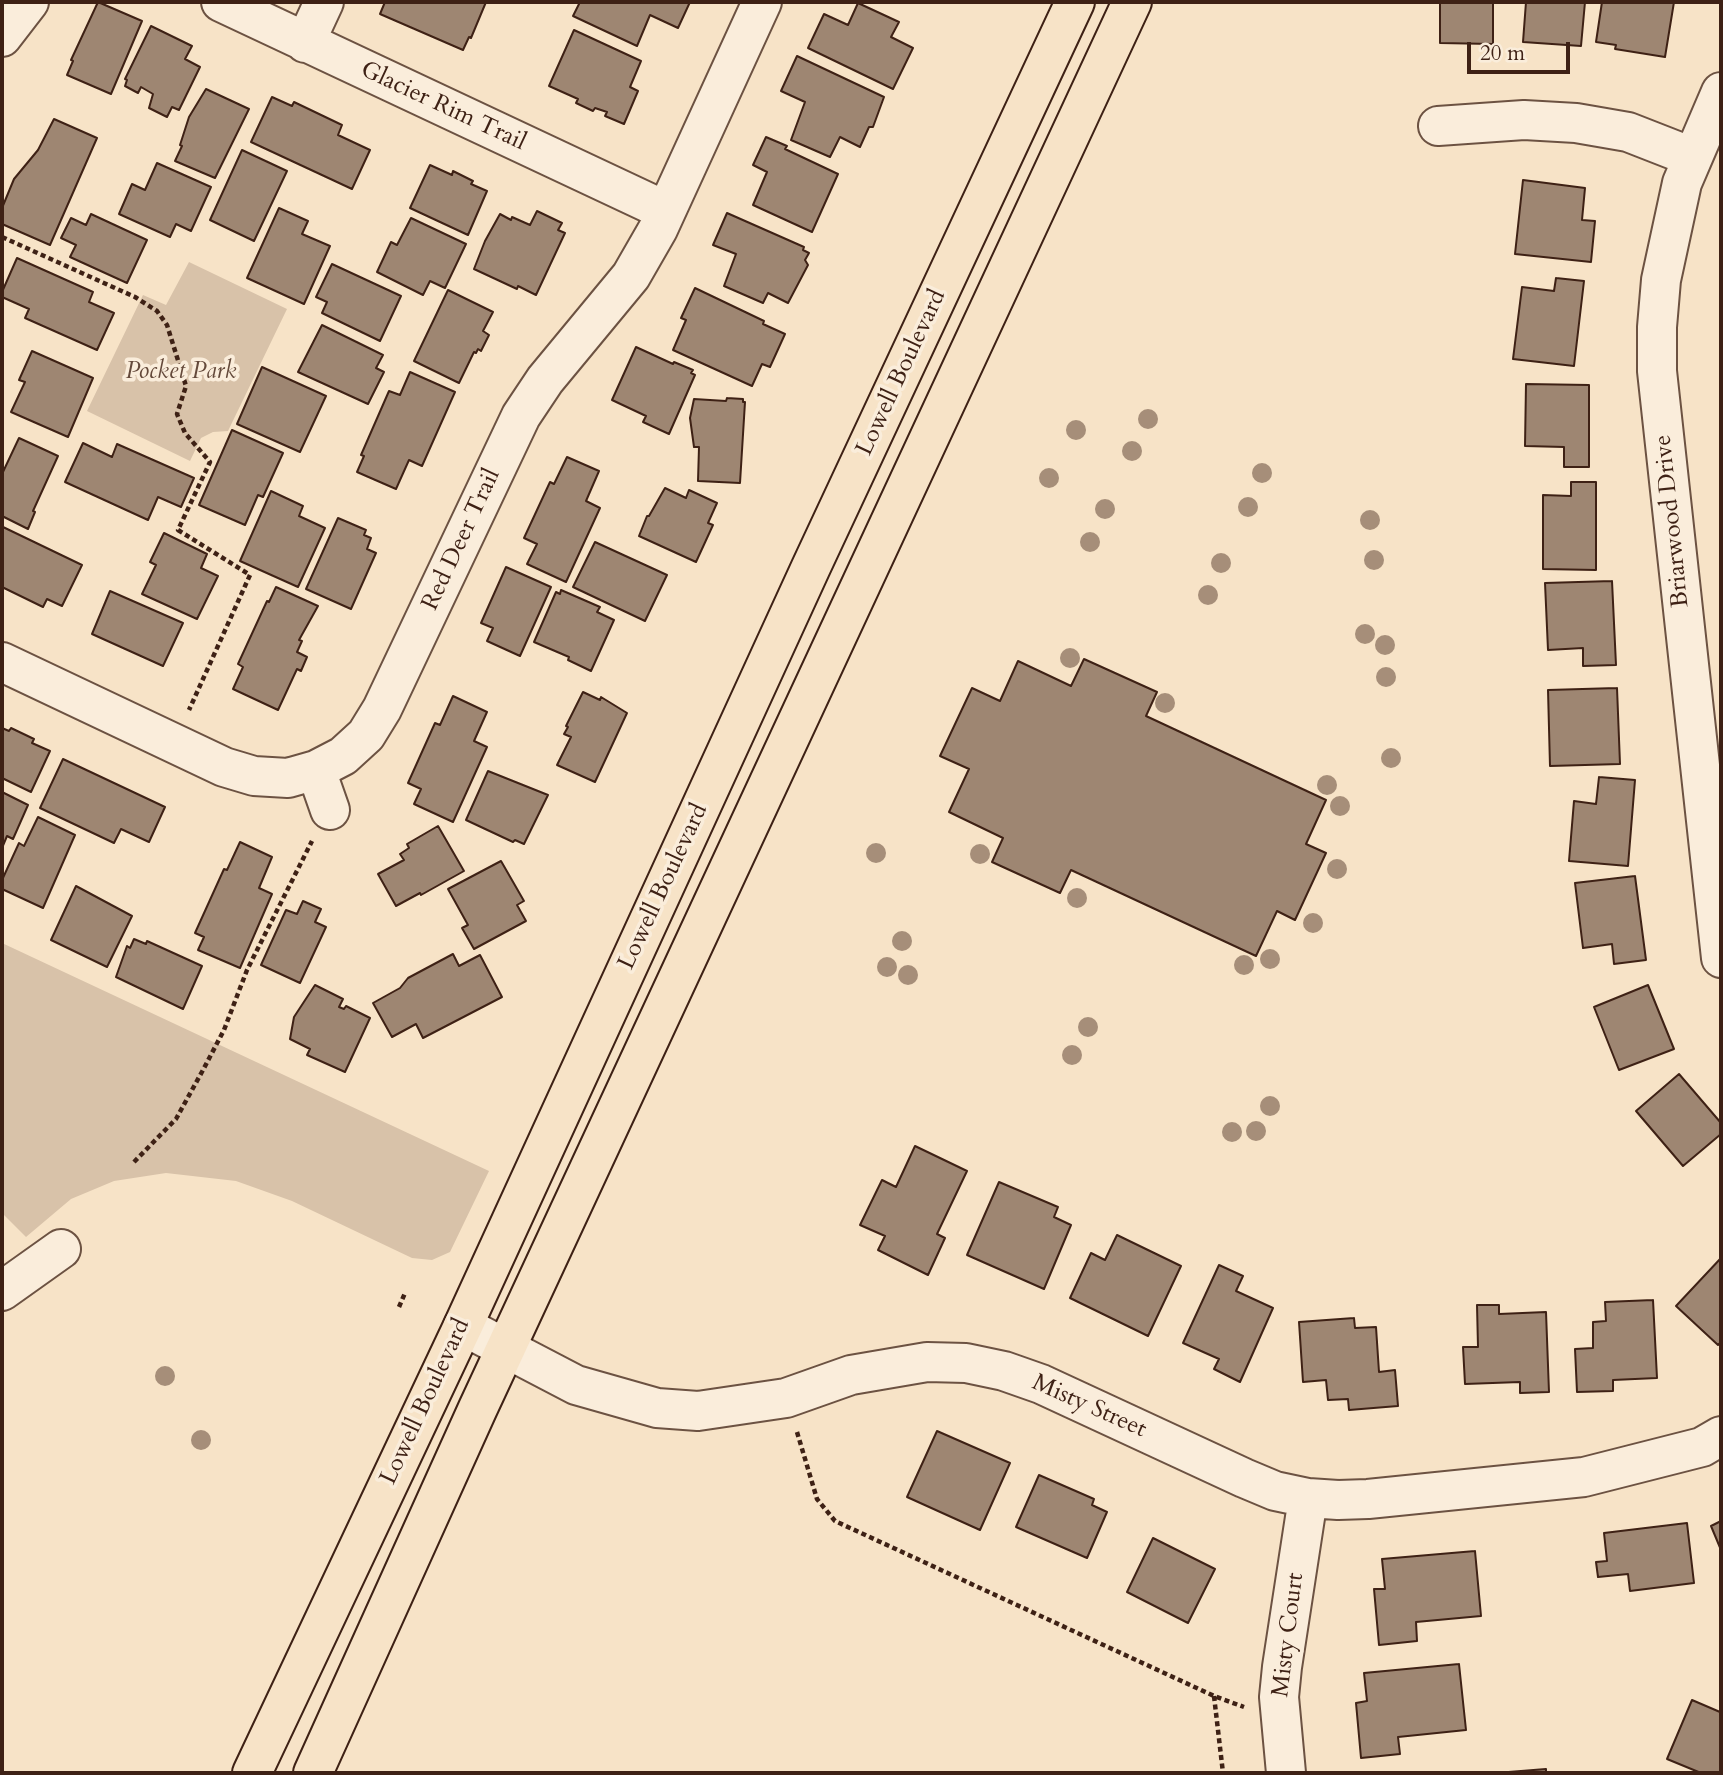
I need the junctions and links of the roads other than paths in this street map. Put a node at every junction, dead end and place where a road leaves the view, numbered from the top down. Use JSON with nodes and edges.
{"nodes":[{"id":1,"x":29,"y":2,"type":"edge"},
{"id":2,"x":221,"y":2,"type":"edge"},
{"id":3,"x":324,"y":2,"type":"edge"},
{"id":4,"x":762,"y":2,"type":"edge"},
{"id":5,"x":1076,"y":2,"type":"edge"},
{"id":6,"x":1132,"y":2,"type":"edge"},
{"id":7,"x":2,"y":37,"type":"edge"},
{"id":8,"x":305,"y":43,"type":"junction"},
{"id":9,"x":1721,"y":92,"type":"edge"},
{"id":10,"x":1438,"y":127,"type":"dead end"},
{"id":11,"x":1692,"y":157,"type":"junction"},
{"id":12,"x":666,"y":211,"type":"junction"},
{"id":13,"x":2,"y":662,"type":"edge"},
{"id":14,"x":316,"y":771,"type":"junction"},
{"id":15,"x":330,"y":810,"type":"road end"},
{"id":16,"x":1721,"y":958,"type":"edge"},
{"id":17,"x":61,"y":1249,"type":"dead end"},
{"id":18,"x":2,"y":1292,"type":"edge"},
{"id":19,"x":463,"y":1326,"type":"junction"},
{"id":20,"x":507,"y":1350,"type":"junction"},
{"id":21,"x":1721,"y":1436,"type":"edge"},
{"id":22,"x":1308,"y":1498,"type":"junction"},
{"id":23,"x":252,"y":1773,"type":"edge"},
{"id":24,"x":313,"y":1773,"type":"edge"},
{"id":25,"x":1286,"y":1773,"type":"edge"}],
"edges":[{"from":1,"to":7,"type":"street"},
{"from":2,"to":8,"type":"street","name":"Glacier Rim Trail"},
{"from":3,"to":8,"type":"street"},
{"from":4,"to":12,"type":"street","name":"Red Deer Trail"},
{"from":5,"to":19,"type":"main road","name":"Lowell Boulevard"},
{"from":6,"to":20,"type":"main road","name":"Lowell Boulevard"},
{"from":8,"to":12,"type":"street","name":"Glacier Rim Trail"},
{"from":9,"to":11,"type":"street","name":"Briarwood Drive"},
{"from":10,"to":11,"type":"street"},
{"from":11,"to":16,"type":"street","name":"Briarwood Drive"},
{"from":12,"to":14,"type":"street","name":"Red Deer Trail"},
{"from":13,"to":14,"type":"street","name":"Red Deer Trail"},
{"from":14,"to":15,"type":"street"},
{"from":17,"to":18,"type":"street"},
{"from":19,"to":20,"type":"street","name":"Misty Street"},
{"from":19,"to":23,"type":"main road","name":"Lowell Boulevard"},
{"from":20,"to":22,"type":"street","name":"Misty Street"},
{"from":20,"to":24,"type":"main road","name":"Lowell Boulevard"},
{"from":21,"to":22,"type":"street","name":"Misty Street"},
{"from":22,"to":25,"type":"street","name":"Misty Court"}]}
